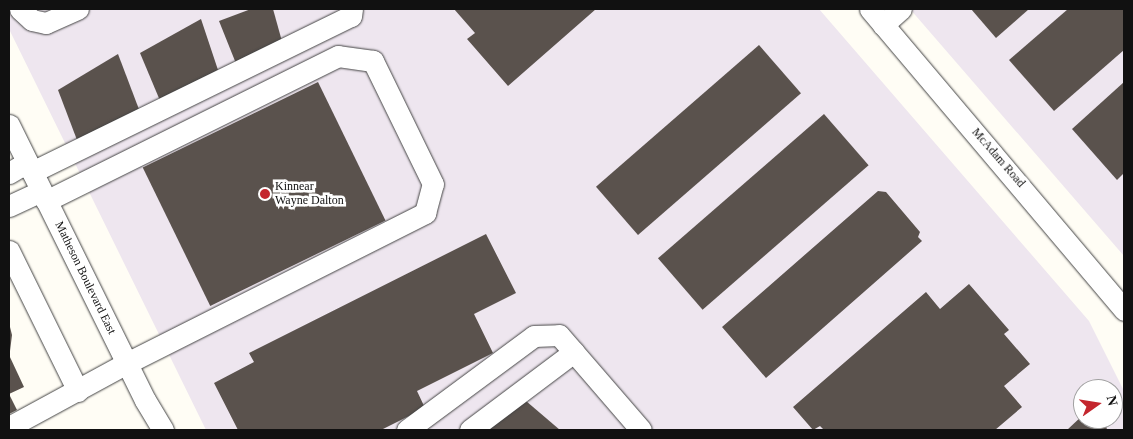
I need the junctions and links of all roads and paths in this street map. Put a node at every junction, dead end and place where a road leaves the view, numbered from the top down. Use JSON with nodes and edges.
{"nodes":[{"id":1,"x":20,"y":9,"type":"edge"},
{"id":2,"x":78,"y":9,"type":"edge"},
{"id":3,"x":352,"y":9,"type":"edge"},
{"id":4,"x":870,"y":9,"type":"edge"},
{"id":5,"x":901,"y":9,"type":"edge"},
{"id":6,"x":884,"y":25,"type":"junction"},
{"id":7,"x":9,"y":125,"type":"edge"},
{"id":8,"x":9,"y":173,"type":"edge"},
{"id":9,"x":37,"y":182,"type":"junction"},
{"id":10,"x":9,"y":206,"type":"edge"},
{"id":11,"x":9,"y":251,"type":"edge"},
{"id":12,"x":1124,"y":310,"type":"edge"},
{"id":13,"x":574,"y":352,"type":"junction"},
{"id":14,"x":126,"y":363,"type":"junction"},
{"id":15,"x":78,"y":391,"type":"junction"},
{"id":16,"x":9,"y":427,"type":"edge"},
{"id":17,"x":163,"y":430,"type":"edge"},
{"id":18,"x":407,"y":430,"type":"edge"},
{"id":19,"x":470,"y":430,"type":"edge"},
{"id":20,"x":640,"y":430,"type":"edge"}],
"edges":[{"from":1,"to":2,"type":"street"},
{"from":3,"to":9,"type":"street"},
{"from":4,"to":6,"type":"street","name":"McAdam Road"},
{"from":5,"to":6,"type":"street"},
{"from":6,"to":12,"type":"street","name":"McAdam Road"},
{"from":7,"to":9,"type":"street","name":"Matheson Boulevard East"},
{"from":8,"to":9,"type":"street"},
{"from":9,"to":10,"type":"street"},
{"from":9,"to":14,"type":"street","name":"Matheson Boulevard East"},
{"from":9,"to":14,"type":"street"},
{"from":11,"to":15,"type":"street"},
{"from":13,"to":18,"type":"street"},
{"from":13,"to":19,"type":"street"},
{"from":13,"to":20,"type":"street"},
{"from":14,"to":15,"type":"street"},
{"from":14,"to":17,"type":"street","name":"Matheson Boulevard East"},
{"from":15,"to":16,"type":"street"}]}
